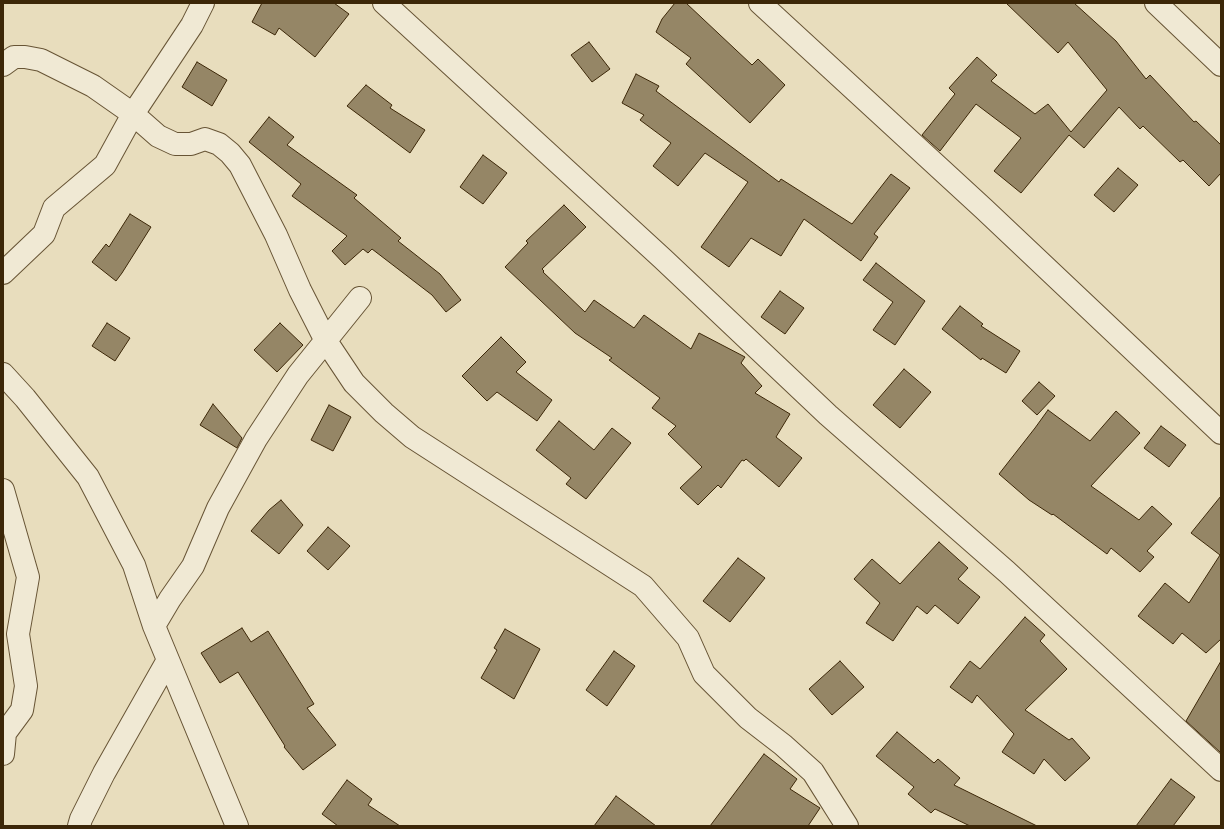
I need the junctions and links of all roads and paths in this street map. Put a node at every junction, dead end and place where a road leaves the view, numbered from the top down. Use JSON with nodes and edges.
{"nodes":[{"id":1,"x":203,"y":3,"type":"edge"},
{"id":2,"x":384,"y":3,"type":"edge"},
{"id":3,"x":760,"y":3,"type":"edge"},
{"id":4,"x":1156,"y":3,"type":"edge"},
{"id":5,"x":3,"y":65,"type":"edge"},
{"id":6,"x":1221,"y":65,"type":"edge"},
{"id":7,"x":133,"y":114,"type":"junction"},
{"id":8,"x":3,"y":273,"type":"edge"},
{"id":9,"x":360,"y":298,"type":"dead end"},
{"id":10,"x":326,"y":341,"type":"junction"},
{"id":11,"x":3,"y":374,"type":"edge"},
{"id":12,"x":1221,"y":433,"type":"edge"},
{"id":13,"x":3,"y":490,"type":"edge"},
{"id":14,"x":154,"y":626,"type":"junction"},
{"id":15,"x":168,"y":660,"type":"junction"},
{"id":16,"x":3,"y":754,"type":"edge"},
{"id":17,"x":1221,"y":770,"type":"edge"},
{"id":18,"x":79,"y":826,"type":"edge"},
{"id":19,"x":237,"y":826,"type":"edge"},
{"id":20,"x":847,"y":826,"type":"edge"}],
"edges":[{"from":1,"to":7,"type":"street"},
{"from":2,"to":17,"type":"street"},
{"from":3,"to":12,"type":"street"},
{"from":4,"to":6,"type":"street"},
{"from":5,"to":7,"type":"street"},
{"from":7,"to":8,"type":"street"},
{"from":7,"to":10,"type":"street"},
{"from":9,"to":10,"type":"street"},
{"from":10,"to":14,"type":"street"},
{"from":10,"to":20,"type":"street"},
{"from":11,"to":14,"type":"street"},
{"from":13,"to":16,"type":"street"},
{"from":14,"to":15,"type":"street"},
{"from":15,"to":18,"type":"street"},
{"from":15,"to":19,"type":"street"}]}
